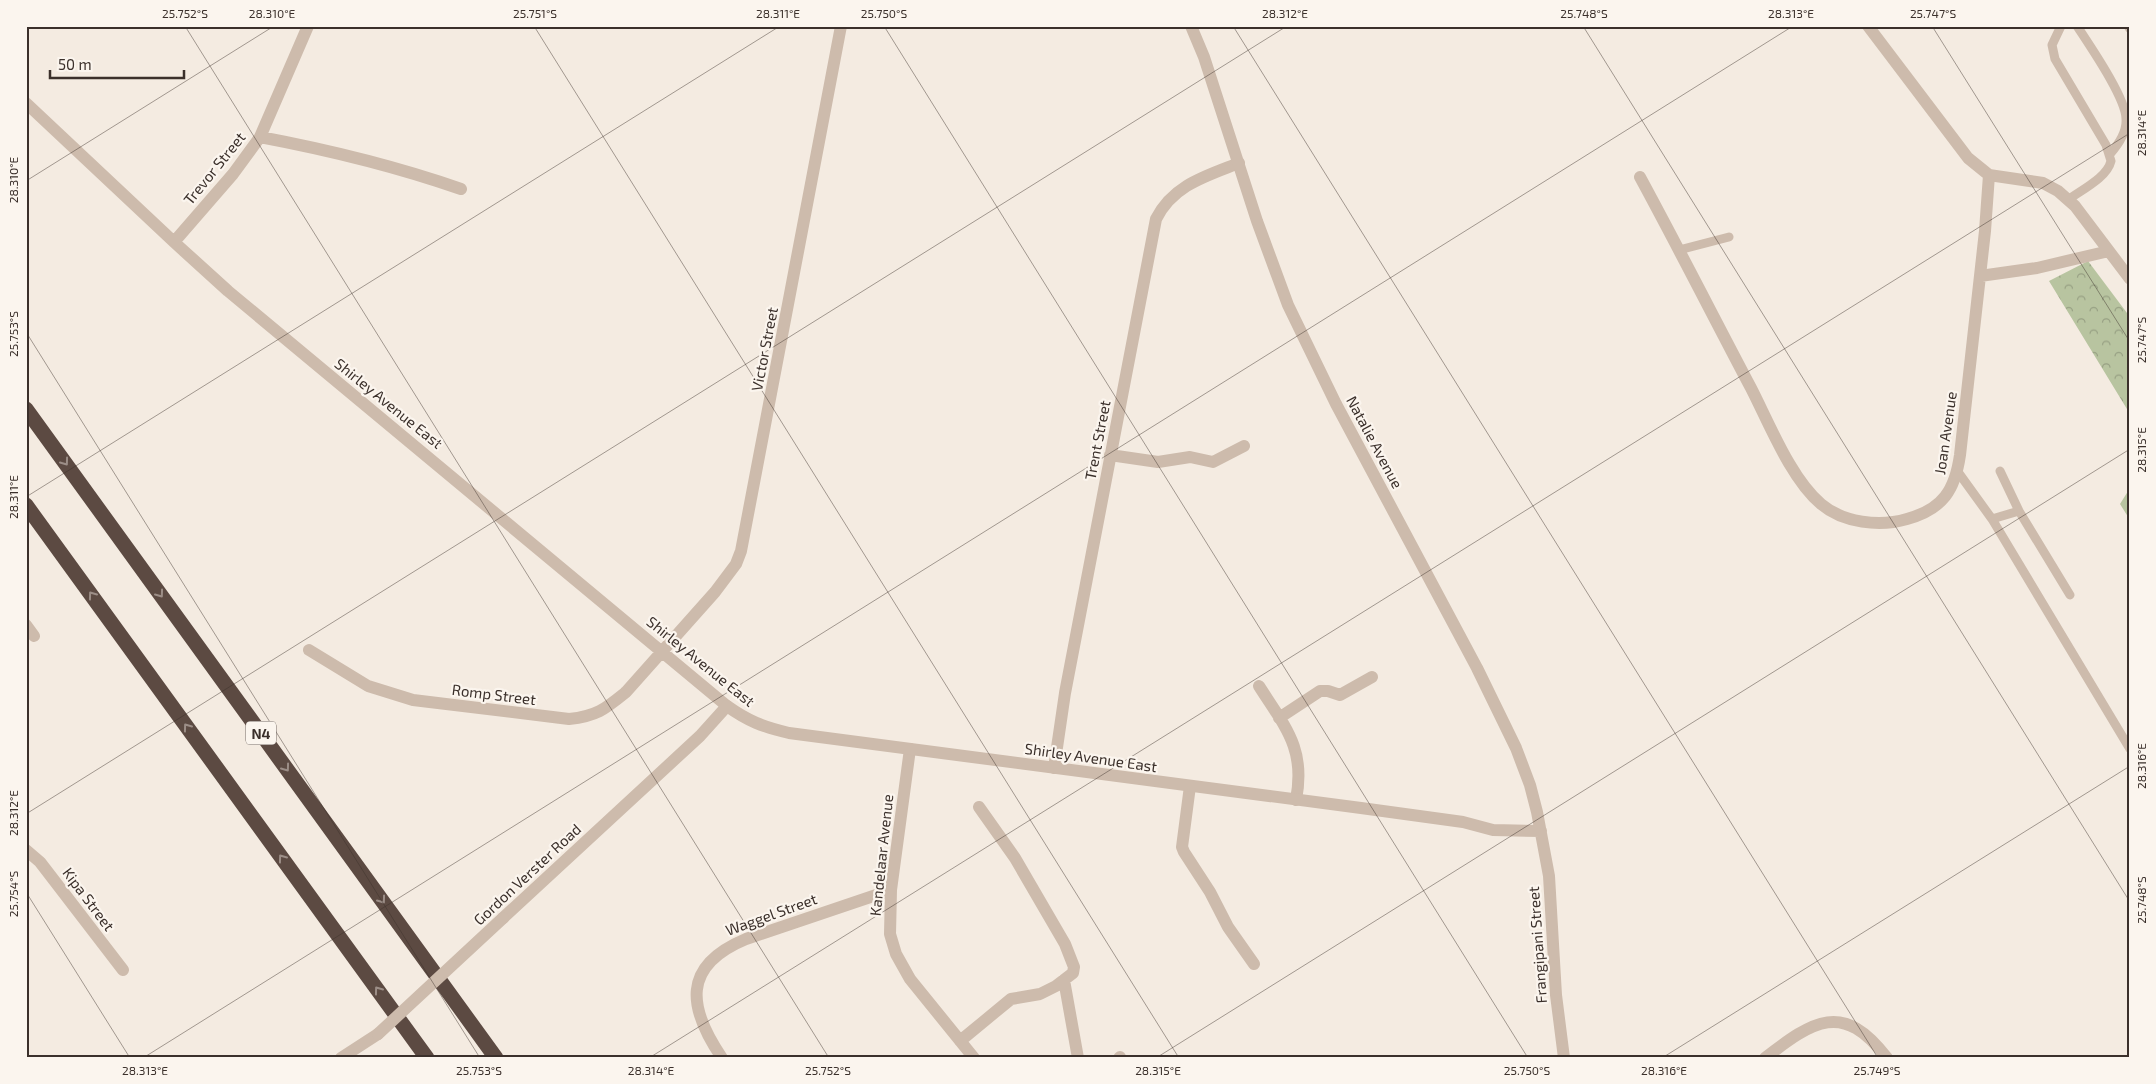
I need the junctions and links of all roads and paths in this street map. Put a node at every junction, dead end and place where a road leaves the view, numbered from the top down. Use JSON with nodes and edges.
{"nodes":[{"id":1,"x":308,"y":26,"type":"edge"},
{"id":2,"x":841,"y":26,"type":"edge"},
{"id":3,"x":1191,"y":26,"type":"edge"},
{"id":4,"x":1199,"y":26,"type":"edge"},
{"id":5,"x":1868,"y":26,"type":"edge"},
{"id":6,"x":2062,"y":26,"type":"edge"},
{"id":7,"x":2077,"y":26,"type":"edge"},
{"id":8,"x":1204,"y":57,"type":"junction"},
{"id":9,"x":26,"y":103,"type":"edge"},
{"id":10,"x":260,"y":137,"type":"junction"},
{"id":11,"x":2110,"y":154,"type":"junction"},
{"id":12,"x":1239,"y":164,"type":"junction"},
{"id":13,"x":1989,"y":175,"type":"junction"},
{"id":14,"x":1640,"y":177,"type":"dead end"},
{"id":15,"x":461,"y":189,"type":"dead end"},
{"id":16,"x":2068,"y":200,"type":"junction"},
{"id":17,"x":1729,"y":237,"type":"dead end"},
{"id":18,"x":174,"y":242,"type":"junction"},
{"id":19,"x":1679,"y":250,"type":"junction"},
{"id":20,"x":2109,"y":251,"type":"junction"},
{"id":21,"x":1980,"y":276,"type":"junction"},
{"id":22,"x":2130,"y":279,"type":"edge"},
{"id":23,"x":26,"y":400,"type":"edge"},
{"id":24,"x":26,"y":409,"type":"edge"},
{"id":25,"x":50,"y":441,"type":"junction"},
{"id":26,"x":1244,"y":446,"type":"dead end"},
{"id":27,"x":1110,"y":455,"type":"junction"},
{"id":28,"x":2000,"y":471,"type":"dead end"},
{"id":29,"x":1958,"y":472,"type":"junction"},
{"id":30,"x":26,"y":505,"type":"edge"},
{"id":31,"x":2019,"y":512,"type":"junction"},
{"id":32,"x":1992,"y":519,"type":"junction"},
{"id":33,"x":2070,"y":595,"type":"dead end"},
{"id":34,"x":26,"y":625,"type":"edge"},
{"id":35,"x":34,"y":636,"type":"dead end"},
{"id":36,"x":309,"y":650,"type":"dead end"},
{"id":37,"x":662,"y":652,"type":"junction"},
{"id":38,"x":1372,"y":677,"type":"dead end"},
{"id":39,"x":1259,"y":686,"type":"dead end"},
{"id":40,"x":727,"y":706,"type":"junction"},
{"id":41,"x":1279,"y":718,"type":"junction"},
{"id":42,"x":2130,"y":749,"type":"edge"},
{"id":43,"x":910,"y":750,"type":"junction"},
{"id":44,"x":1054,"y":768,"type":"junction"},
{"id":45,"x":1190,"y":786,"type":"junction"},
{"id":46,"x":1296,"y":800,"type":"junction"},
{"id":47,"x":979,"y":807,"type":"dead end"},
{"id":48,"x":1541,"y":831,"type":"junction"},
{"id":49,"x":26,"y":850,"type":"edge"},
{"id":50,"x":891,"y":890,"type":"junction"},
{"id":51,"x":1254,"y":964,"type":"dead end"},
{"id":52,"x":123,"y":970,"type":"dead end"},
{"id":53,"x":1064,"y":980,"type":"junction"},
{"id":54,"x":960,"y":1041,"type":"junction"},
{"id":55,"x":341,"y":1058,"type":"edge"},
{"id":56,"x":427,"y":1058,"type":"edge"},
{"id":57,"x":496,"y":1058,"type":"edge"},
{"id":58,"x":722,"y":1058,"type":"edge"},
{"id":59,"x":974,"y":1058,"type":"edge"},
{"id":60,"x":1078,"y":1058,"type":"edge"},
{"id":61,"x":1564,"y":1058,"type":"edge"},
{"id":62,"x":1764,"y":1058,"type":"edge"},
{"id":63,"x":1887,"y":1058,"type":"edge"}],
"edges":[{"from":1,"to":10,"type":"street","name":"Trevor Street"},
{"from":2,"to":37,"type":"street","name":"Victor Street"},
{"from":3,"to":8,"type":"street","name":"Natalie Avenue"},
{"from":4,"to":8,"type":"street","name":"Natalie Avenue"},
{"from":5,"to":13,"type":"street"},
{"from":6,"to":11,"type":"lane"},
{"from":7,"to":11,"type":"lane"},
{"from":8,"to":12,"type":"street","name":"Natalie Avenue"},
{"from":9,"to":18,"type":"street","name":"Shirley Avenue East"},
{"from":10,"to":15,"type":"street"},
{"from":10,"to":18,"type":"street","name":"Trevor Street"},
{"from":11,"to":16,"type":"lane"},
{"from":12,"to":27,"type":"street","name":"Trent Street"},
{"from":12,"to":48,"type":"street","name":"Natalie Avenue"},
{"from":13,"to":16,"type":"street"},
{"from":13,"to":21,"type":"street","name":"Joan Avenue"},
{"from":14,"to":19,"type":"street","name":"Joan Avenue"},
{"from":16,"to":20,"type":"street"},
{"from":17,"to":19,"type":"lane"},
{"from":18,"to":37,"type":"street","name":"Shirley Avenue East"},
{"from":19,"to":29,"type":"street","name":"Joan Avenue"},
{"from":20,"to":21,"type":"street"},
{"from":20,"to":22,"type":"street"},
{"from":21,"to":29,"type":"street","name":"Joan Avenue"},
{"from":23,"to":25,"type":"highway"},
{"from":24,"to":25,"type":"highway","number":"N4"},
{"from":25,"to":57,"type":"highway","number":"N4","one_way":true},
{"from":26,"to":27,"type":"street"},
{"from":27,"to":44,"type":"street","name":"Trent Street"},
{"from":28,"to":31,"type":"lane"},
{"from":29,"to":32,"type":"lane"},
{"from":56,"to":30,"type":"highway","one_way":true},
{"from":31,"to":32,"type":"lane"},
{"from":31,"to":33,"type":"lane"},
{"from":32,"to":42,"type":"lane"},
{"from":34,"to":35,"type":"street"},
{"from":36,"to":37,"type":"street","name":"Romp Street"},
{"from":37,"to":40,"type":"street","name":"Shirley Avenue East"},
{"from":38,"to":41,"type":"street"},
{"from":39,"to":41,"type":"street"},
{"from":40,"to":43,"type":"street","name":"Shirley Avenue East"},
{"from":40,"to":55,"type":"street","name":"Gordon Verster Road","bridge":true},
{"from":41,"to":46,"type":"street"},
{"from":43,"to":44,"type":"street","name":"Shirley Avenue East"},
{"from":43,"to":50,"type":"street","name":"Kandelaar Avenue"},
{"from":44,"to":45,"type":"street","name":"Shirley Avenue East"},
{"from":45,"to":46,"type":"street","name":"Shirley Avenue East"},
{"from":45,"to":51,"type":"street"},
{"from":46,"to":48,"type":"street","name":"Shirley Avenue East"},
{"from":47,"to":53,"type":"street"},
{"from":48,"to":61,"type":"street","name":"Frangipani Street"},
{"from":49,"to":52,"type":"street","name":"Kipa Street"},
{"from":50,"to":54,"type":"street","name":"Kandelaar Avenue"},
{"from":50,"to":58,"type":"street","name":"Waggel Street"},
{"from":53,"to":54,"type":"street"},
{"from":53,"to":60,"type":"street"},
{"from":54,"to":59,"type":"street","name":"Kandelaar Avenue"},
{"from":62,"to":63,"type":"street"}]}
